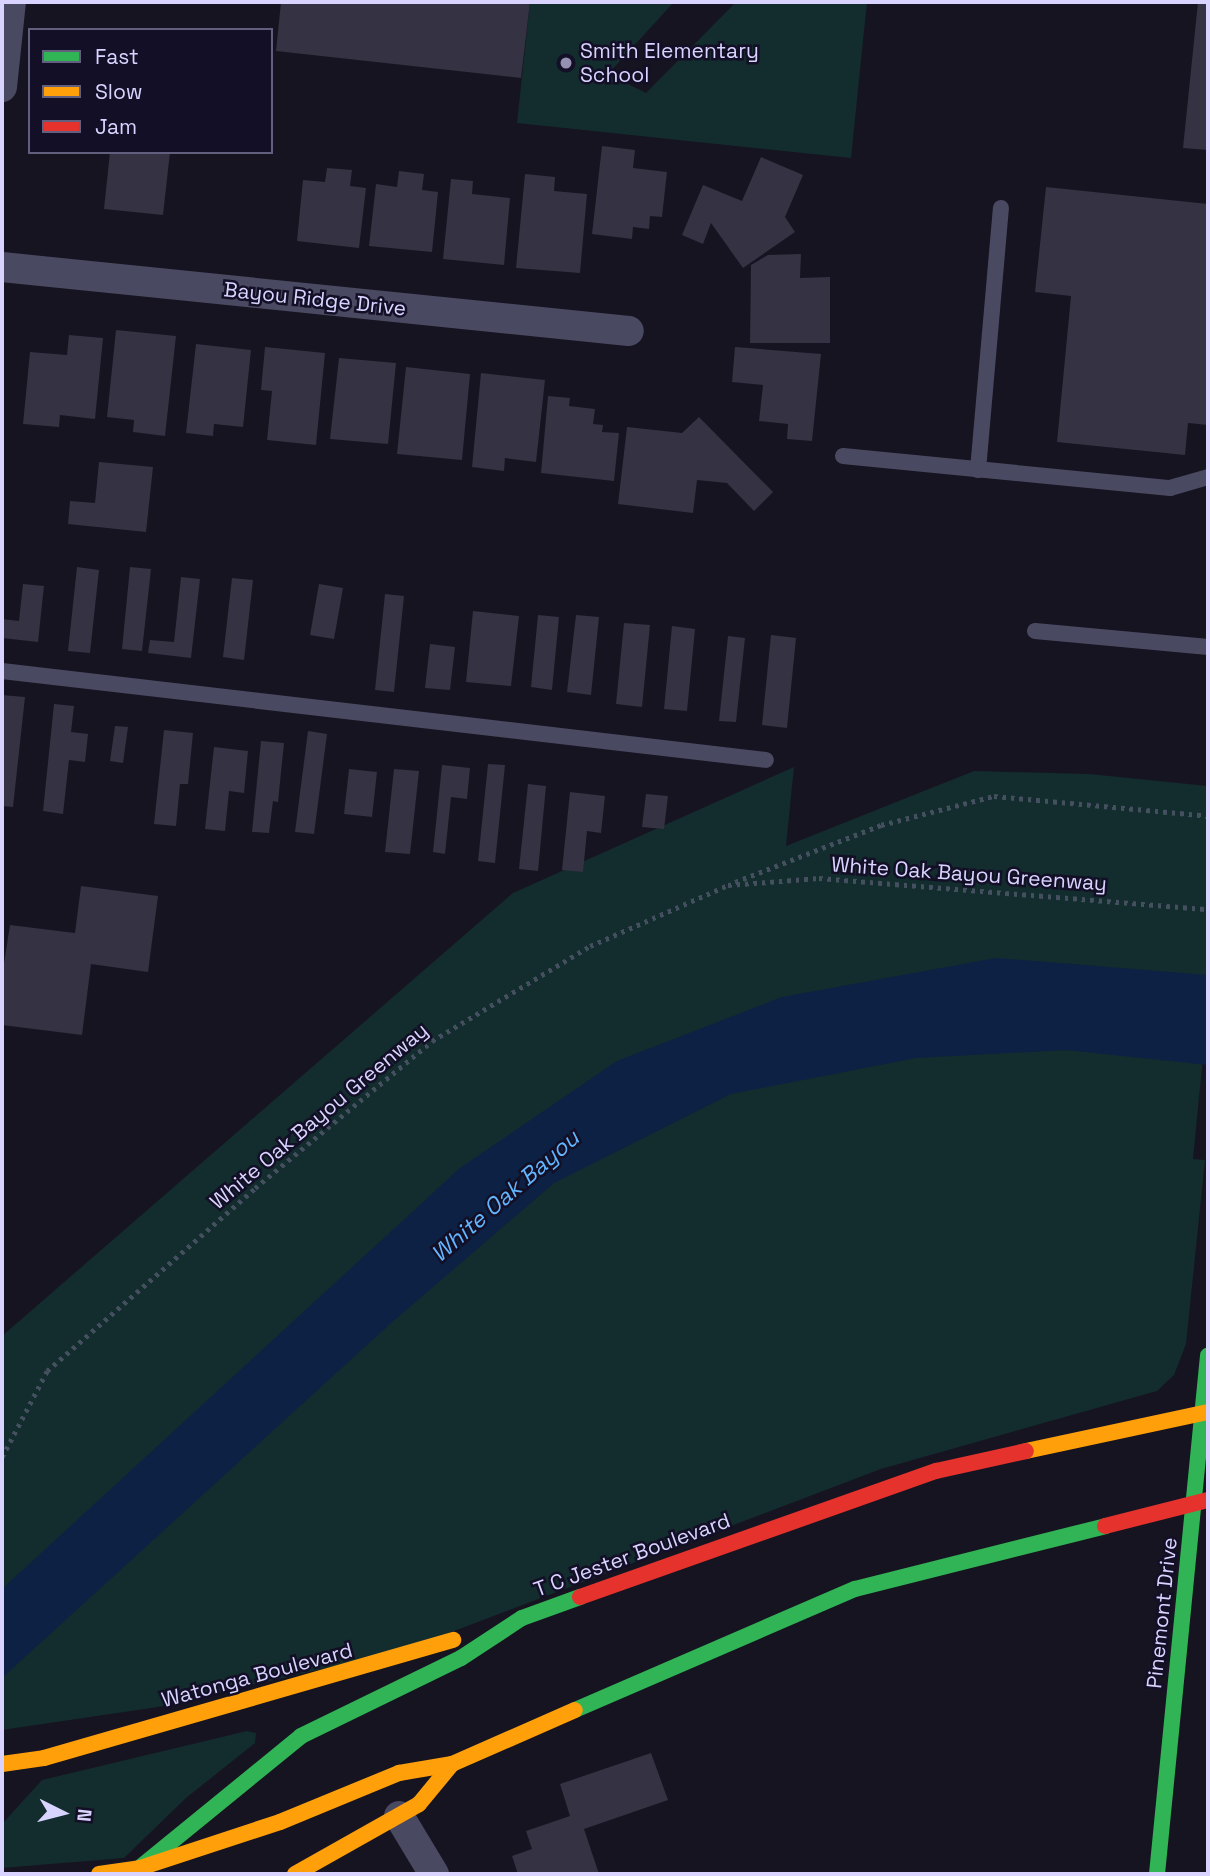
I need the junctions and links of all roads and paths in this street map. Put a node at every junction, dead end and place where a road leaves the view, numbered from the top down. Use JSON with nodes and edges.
{"nodes":[{"id":1,"x":11,"y":2,"type":"edge"},
{"id":2,"x":2,"y":87,"type":"edge"},
{"id":3,"x":1001,"y":208,"type":"dead end"},
{"id":4,"x":2,"y":267,"type":"edge"},
{"id":5,"x":629,"y":331,"type":"dead end"},
{"id":6,"x":843,"y":456,"type":"dead end"},
{"id":7,"x":978,"y":470,"type":"junction"},
{"id":8,"x":1208,"y":477,"type":"edge"},
{"id":9,"x":1035,"y":631,"type":"dead end"},
{"id":10,"x":1208,"y":648,"type":"edge"},
{"id":11,"x":2,"y":671,"type":"edge"},
{"id":12,"x":766,"y":760,"type":"dead end"},
{"id":13,"x":1208,"y":816,"type":"edge"},
{"id":14,"x":728,"y":885,"type":"junction"},
{"id":15,"x":1208,"y":909,"type":"edge"},
{"id":16,"x":1208,"y":1356,"type":"edge"},
{"id":17,"x":1205,"y":1412,"type":"edge"},
{"id":18,"x":2,"y":1458,"type":"edge"},
{"id":19,"x":1201,"y":1501,"type":"edge"},
{"id":20,"x":522,"y":1618,"type":"junction"},
{"id":21,"x":2,"y":1764,"type":"edge"},
{"id":22,"x":452,"y":1764,"type":"junction"},
{"id":23,"x":399,"y":1816,"type":"junction"},
{"id":24,"x":136,"y":1871,"type":"edge"},
{"id":25,"x":99,"y":1874,"type":"edge"},
{"id":26,"x":295,"y":1874,"type":"edge"},
{"id":27,"x":434,"y":1874,"type":"edge"},
{"id":28,"x":1157,"y":1874,"type":"edge"}],
"edges":[{"from":1,"to":2,"type":"street"},
{"from":3,"to":7,"type":"lane"},
{"from":4,"to":5,"type":"street","name":"Bayou Ridge Drive"},
{"from":6,"to":7,"type":"lane"},
{"from":7,"to":8,"type":"lane"},
{"from":9,"to":10,"type":"lane"},
{"from":11,"to":12,"type":"lane"},
{"from":13,"to":14,"type":"path","name":"White Oak Bayou Greenway"},
{"from":14,"to":15,"type":"path","name":"White Oak Bayou Greenway"},
{"from":14,"to":18,"type":"path","name":"White Oak Bayou Greenway"},
{"from":16,"to":17,"type":"main road","name":"Pinemont Drive"},
{"from":17,"to":19,"type":"main road","name":"Pinemont Drive"},
{"from":17,"to":20,"type":"main road","name":"T C Jester Boulevard"},
{"from":19,"to":22,"type":"main road"},
{"from":19,"to":28,"type":"main road","name":"Pinemont Drive"},
{"from":20,"to":21,"type":"main road","name":"Watonga Boulevard"},
{"from":20,"to":24,"type":"main road","name":"T C Jester Boulevard"},
{"from":22,"to":23,"type":"main road"},
{"from":22,"to":24,"type":"main road"},
{"from":23,"to":26,"type":"main road"},
{"from":23,"to":27,"type":"street"},
{"from":24,"to":25,"type":"main road"}]}
